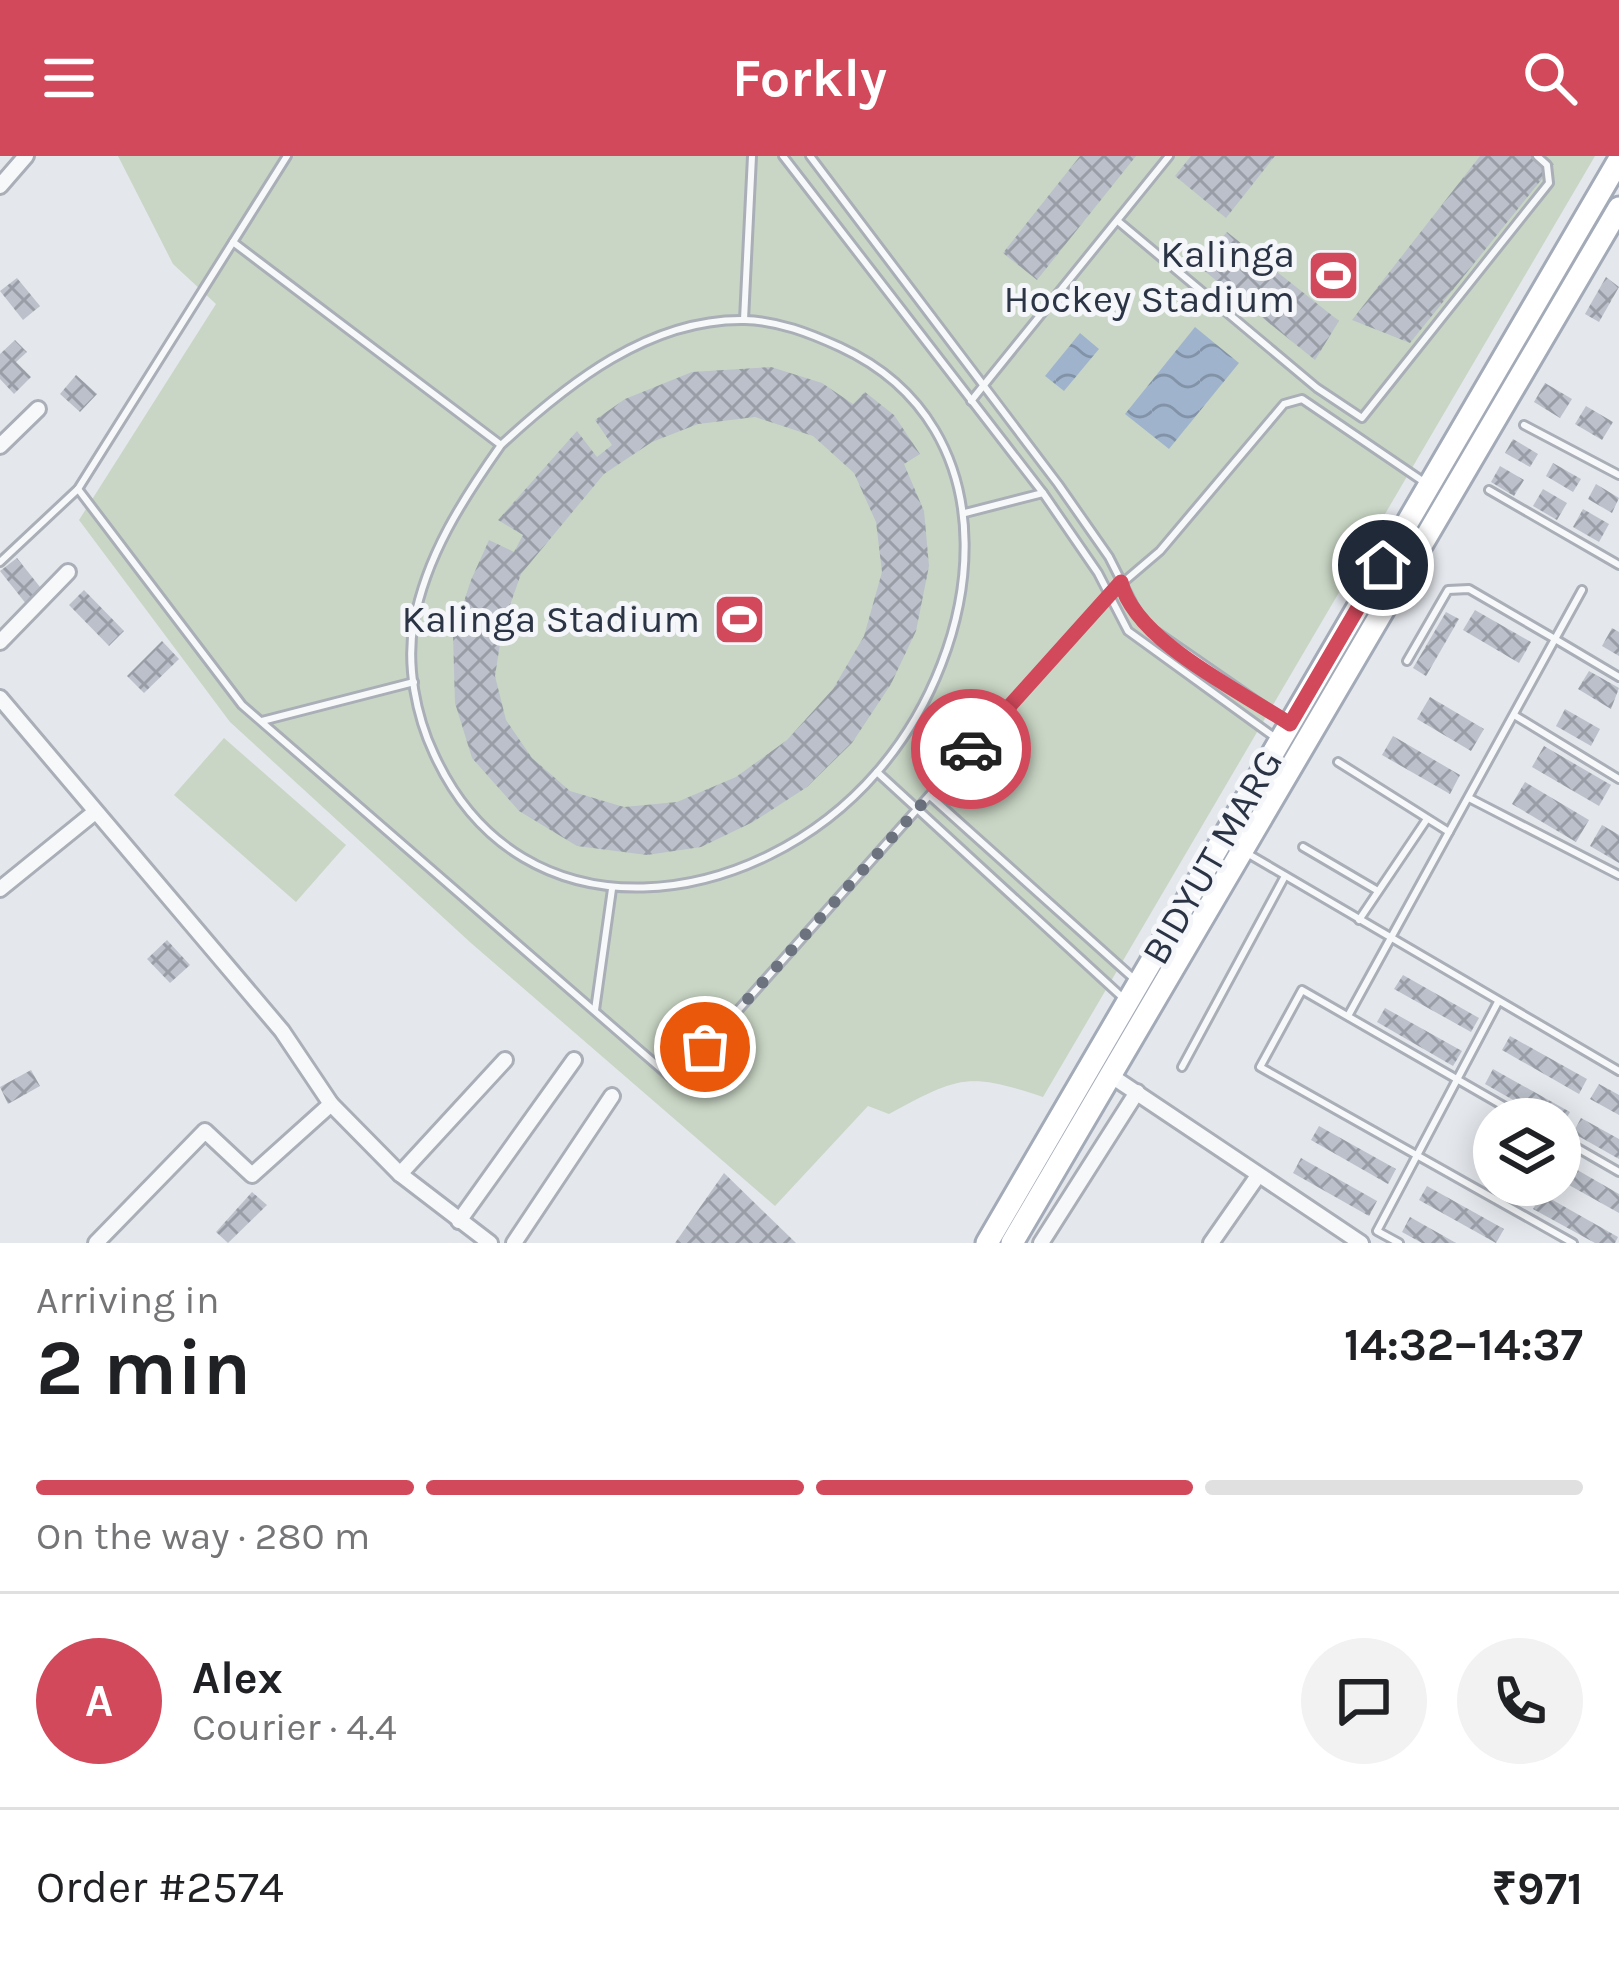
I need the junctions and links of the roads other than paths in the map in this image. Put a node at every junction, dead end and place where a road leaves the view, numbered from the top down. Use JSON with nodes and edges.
{"nodes":[{"id":1,"x":26,"y":156,"type":"edge"},
{"id":2,"x":286,"y":156,"type":"edge"},
{"id":3,"x":752,"y":156,"type":"edge"},
{"id":4,"x":783,"y":156,"type":"edge"},
{"id":5,"x":810,"y":156,"type":"edge"},
{"id":6,"x":1169,"y":156,"type":"edge"},
{"id":7,"x":1537,"y":156,"type":"edge"},
{"id":8,"x":1619,"y":160,"type":"edge"},
{"id":9,"x":0,"y":186,"type":"edge"},
{"id":10,"x":1619,"y":208,"type":"edge"},
{"id":11,"x":1119,"y":222,"type":"junction"},
{"id":12,"x":232,"y":242,"type":"junction"},
{"id":13,"x":743,"y":320,"type":"junction"},
{"id":14,"x":986,"y":386,"type":"junction"},
{"id":15,"x":971,"y":400,"type":"junction"},
{"id":16,"x":38,"y":410,"type":"dead end"},
{"id":17,"x":1524,"y":424,"type":"dead end"},
{"id":18,"x":501,"y":445,"type":"junction"},
{"id":19,"x":0,"y":446,"type":"edge"},
{"id":20,"x":1619,"y":475,"type":"edge"},
{"id":21,"x":1430,"y":486,"type":"junction"},
{"id":22,"x":78,"y":489,"type":"junction"},
{"id":23,"x":1489,"y":490,"type":"dead end"},
{"id":24,"x":1043,"y":493,"type":"junction"},
{"id":25,"x":965,"y":513,"type":"junction"},
{"id":26,"x":0,"y":562,"type":"edge"},
{"id":27,"x":1619,"y":565,"type":"edge"},
{"id":28,"x":68,"y":572,"type":"dead end"},
{"id":29,"x":1121,"y":582,"type":"junction"},
{"id":30,"x":1582,"y":590,"type":"dead end"},
{"id":31,"x":1106,"y":597,"type":"junction"},
{"id":32,"x":1555,"y":640,"type":"junction"},
{"id":33,"x":0,"y":642,"type":"edge"},
{"id":34,"x":1407,"y":661,"type":"dead end"},
{"id":35,"x":1619,"y":676,"type":"edge"},
{"id":36,"x":414,"y":682,"type":"junction"},
{"id":37,"x":0,"y":698,"type":"edge"},
{"id":38,"x":1514,"y":715,"type":"junction"},
{"id":39,"x":262,"y":721,"type":"junction"},
{"id":40,"x":1285,"y":732,"type":"junction"},
{"id":41,"x":1338,"y":762,"type":"dead end"},
{"id":42,"x":877,"y":772,"type":"junction"},
{"id":43,"x":1619,"y":779,"type":"edge"},
{"id":44,"x":930,"y":796,"type":"junction"},
{"id":45,"x":1469,"y":797,"type":"junction"},
{"id":46,"x":918,"y":808,"type":"junction"},
{"id":47,"x":95,"y":812,"type":"junction"},
{"id":48,"x":1428,"y":818,"type":"junction"},
{"id":49,"x":1449,"y":832,"type":"junction"},
{"id":50,"x":1303,"y":847,"type":"dead end"},
{"id":51,"x":1242,"y":850,"type":"junction"},
{"id":52,"x":1619,"y":875,"type":"edge"},
{"id":53,"x":1286,"y":876,"type":"junction"},
{"id":54,"x":612,"y":889,"type":"junction"},
{"id":55,"x":0,"y":890,"type":"edge"},
{"id":56,"x":1378,"y":891,"type":"junction"},
{"id":57,"x":1359,"y":920,"type":"junction"},
{"id":58,"x":1389,"y":938,"type":"junction"},
{"id":59,"x":1133,"y":992,"type":"junction"},
{"id":60,"x":1498,"y":1002,"type":"junction"},
{"id":61,"x":595,"y":1012,"type":"junction"},
{"id":62,"x":1348,"y":1016,"type":"junction"},
{"id":63,"x":505,"y":1060,"type":"dead end"},
{"id":64,"x":574,"y":1060,"type":"dead end"},
{"id":65,"x":1182,"y":1067,"type":"dead end"},
{"id":66,"x":1619,"y":1071,"type":"edge"},
{"id":67,"x":1110,"y":1075,"type":"junction"},
{"id":68,"x":1456,"y":1079,"type":"junction"},
{"id":69,"x":1137,"y":1092,"type":"junction"},
{"id":70,"x":612,"y":1096,"type":"dead end"},
{"id":71,"x":1489,"y":1098,"type":"edge"},
{"id":72,"x":331,"y":1104,"type":"junction"},
{"id":73,"x":1581,"y":1150,"type":"edge"},
{"id":74,"x":1413,"y":1155,"type":"junction"},
{"id":75,"x":1619,"y":1172,"type":"edge"},
{"id":76,"x":400,"y":1174,"type":"junction"},
{"id":77,"x":1257,"y":1177,"type":"junction"},
{"id":78,"x":459,"y":1221,"type":"junction"},
{"id":79,"x":96,"y":1243,"type":"edge"},
{"id":80,"x":490,"y":1243,"type":"edge"},
{"id":81,"x":514,"y":1243,"type":"edge"},
{"id":82,"x":987,"y":1243,"type":"edge"},
{"id":83,"x":1012,"y":1243,"type":"edge"},
{"id":84,"x":1041,"y":1243,"type":"edge"},
{"id":85,"x":1211,"y":1243,"type":"edge"},
{"id":86,"x":1361,"y":1243,"type":"edge"},
{"id":87,"x":1400,"y":1243,"type":"edge"},
{"id":88,"x":1573,"y":1243,"type":"edge"}],
"edges":[{"from":1,"to":9,"type":"street"},
{"from":2,"to":12,"type":"lane"},
{"from":3,"to":13,"type":"lane"},
{"from":4,"to":15,"type":"lane"},
{"from":5,"to":14,"type":"lane"},
{"from":6,"to":11,"type":"lane"},
{"from":7,"to":11,"type":"lane"},
{"from":8,"to":21,"type":"main road","name":"BIDYUT MARG"},
{"from":10,"to":51,"type":"main road","name":"BIDYUT MARG"},
{"from":11,"to":14,"type":"lane"},
{"from":12,"to":18,"type":"lane"},
{"from":12,"to":22,"type":"lane"},
{"from":13,"to":18,"type":"lane"},
{"from":13,"to":25,"type":"lane"},
{"from":14,"to":15,"type":"lane"},
{"from":14,"to":29,"type":"lane"},
{"from":15,"to":24,"type":"lane"},
{"from":16,"to":19,"type":"street"},
{"from":17,"to":20,"type":"lane"},
{"from":18,"to":36,"type":"lane"},
{"from":21,"to":29,"type":"lane"},
{"from":21,"to":40,"type":"main road","name":"BIDYUT MARG"},
{"from":22,"to":26,"type":"lane"},
{"from":22,"to":39,"type":"lane"},
{"from":23,"to":27,"type":"lane"},
{"from":24,"to":25,"type":"lane"},
{"from":24,"to":31,"type":"lane"},
{"from":25,"to":42,"type":"lane"},
{"from":28,"to":33,"type":"street"},
{"from":29,"to":31,"type":"lane"},
{"from":29,"to":40,"type":"lane"},
{"from":30,"to":32,"type":"lane"},
{"from":31,"to":40,"type":"lane"},
{"from":31,"to":44,"type":"lane"},
{"from":32,"to":34,"type":"lane"},
{"from":32,"to":35,"type":"lane"},
{"from":32,"to":38,"type":"lane"},
{"from":36,"to":39,"type":"lane"},
{"from":36,"to":54,"type":"lane"},
{"from":37,"to":47,"type":"street"},
{"from":38,"to":43,"type":"lane"},
{"from":38,"to":45,"type":"lane"},
{"from":39,"to":61,"type":"lane"},
{"from":40,"to":59,"type":"main road","name":"BIDYUT MARG"},
{"from":41,"to":48,"type":"lane"},
{"from":42,"to":46,"type":"lane"},
{"from":42,"to":54,"type":"lane"},
{"from":44,"to":46,"type":"lane"},
{"from":44,"to":59,"type":"lane"},
{"from":45,"to":49,"type":"lane"},
{"from":45,"to":52,"type":"lane"},
{"from":46,"to":59,"type":"lane"},
{"from":46,"to":61,"type":"lane"},
{"from":47,"to":55,"type":"street"},
{"from":47,"to":72,"type":"street"},
{"from":48,"to":49,"type":"lane"},
{"from":48,"to":56,"type":"lane"},
{"from":49,"to":58,"type":"lane"},
{"from":50,"to":56,"type":"lane"},
{"from":51,"to":53,"type":"lane"},
{"from":51,"to":67,"type":"main road","name":"BIDYUT MARG"},
{"from":53,"to":57,"type":"lane"},
{"from":53,"to":65,"type":"lane"},
{"from":54,"to":61,"type":"lane"},
{"from":56,"to":57,"type":"lane"},
{"from":57,"to":58,"type":"lane"},
{"from":58,"to":60,"type":"lane"},
{"from":58,"to":62,"type":"lane"},
{"from":59,"to":82,"type":"main road","name":"BIDYUT MARG"},
{"from":60,"to":66,"type":"lane"},
{"from":60,"to":68,"type":"lane"},
{"from":62,"to":68,"type":"lane"},
{"from":62,"to":74,"type":"lane"},
{"from":63,"to":76,"type":"street"},
{"from":64,"to":78,"type":"street"},
{"from":67,"to":69,"type":"street"},
{"from":67,"to":83,"type":"main road","name":"BIDYUT MARG"},
{"from":68,"to":71,"type":"lane"},
{"from":68,"to":74,"type":"lane"},
{"from":69,"to":77,"type":"street"},
{"from":69,"to":84,"type":"street"},
{"from":70,"to":81,"type":"street"},
{"from":72,"to":76,"type":"street"},
{"from":72,"to":79,"type":"street"},
{"from":73,"to":75,"type":"lane"},
{"from":74,"to":87,"type":"lane"},
{"from":74,"to":88,"type":"lane"},
{"from":76,"to":78,"type":"street"},
{"from":77,"to":85,"type":"street"},
{"from":77,"to":86,"type":"street"},
{"from":78,"to":80,"type":"street"}]}
